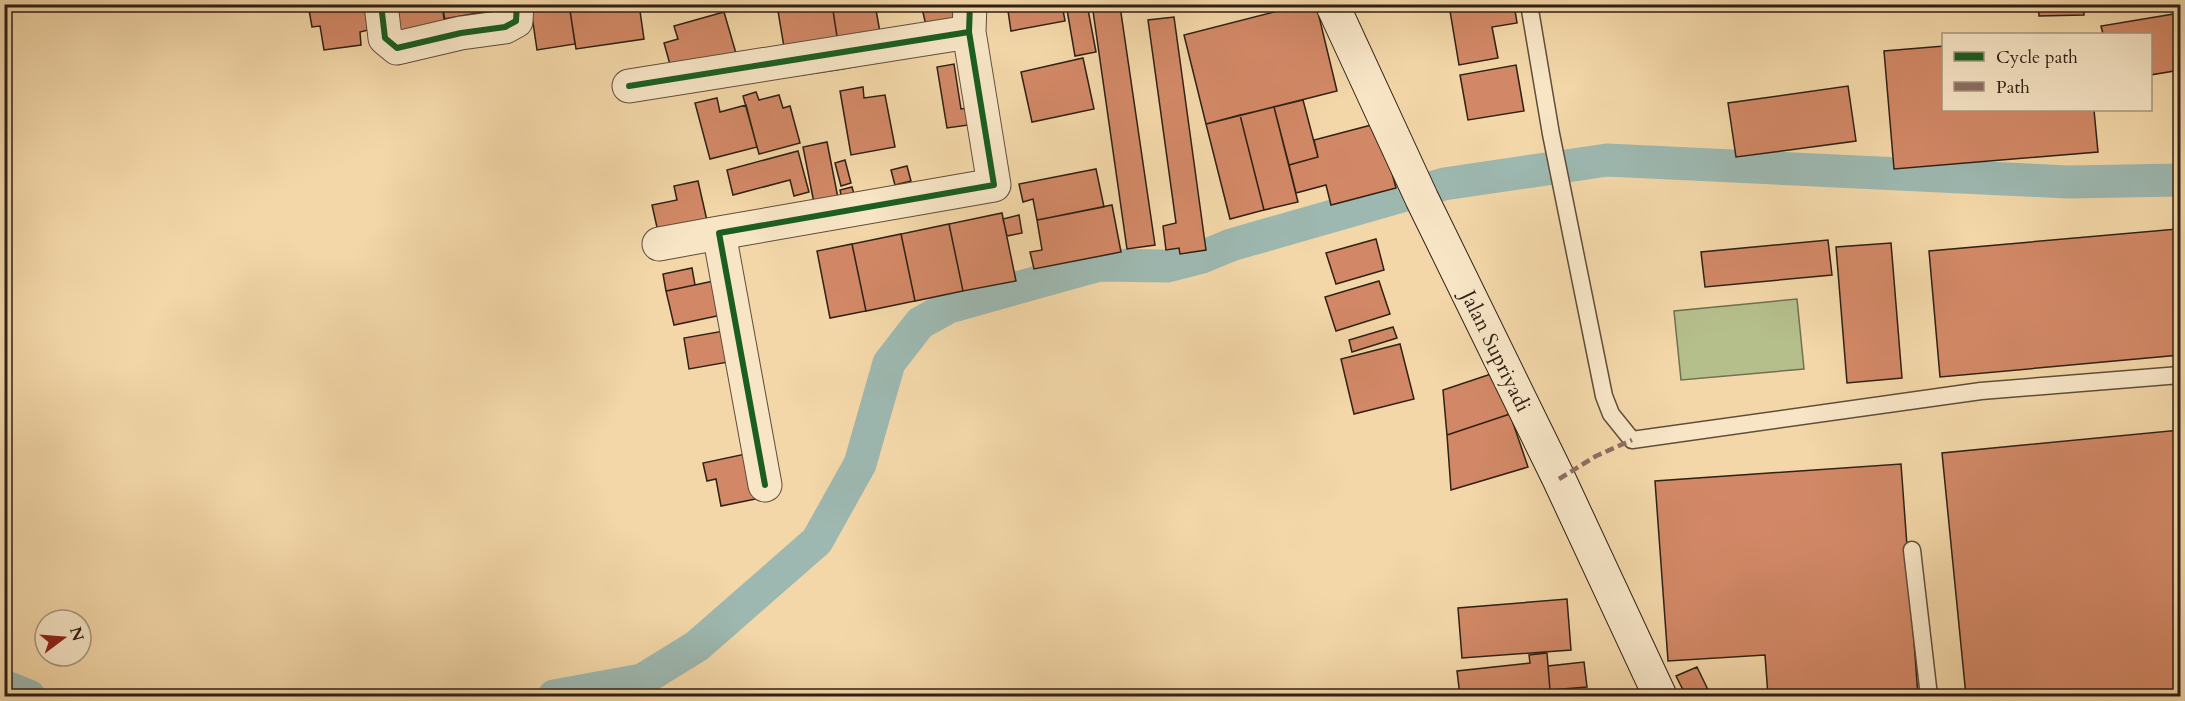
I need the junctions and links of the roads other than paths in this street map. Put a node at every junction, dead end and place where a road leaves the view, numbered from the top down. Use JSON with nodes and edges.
{"nodes":[{"id":1,"x":381,"y":4,"type":"edge"},
{"id":2,"x":517,"y":4,"type":"edge"},
{"id":3,"x":1332,"y":4,"type":"edge"},
{"id":4,"x":1529,"y":4,"type":"edge"},
{"id":5,"x":970,"y":18,"type":"edge"},
{"id":6,"x":628,"y":86,"type":"dead end"},
{"id":7,"x":719,"y":233,"type":"junction"},
{"id":8,"x":659,"y":244,"type":"dead end"},
{"id":9,"x":2181,"y":375,"type":"edge"},
{"id":10,"x":765,"y":485,"type":"dead end"},
{"id":11,"x":1912,"y":550,"type":"dead end"},
{"id":12,"x":1660,"y":696,"type":"edge"},
{"id":13,"x":1929,"y":696,"type":"edge"}],
"edges":[{"from":1,"to":2,"type":"street"},
{"from":3,"to":12,"type":"street","name":"Jalan Supriyadi"},
{"from":4,"to":9,"type":"lane"},
{"from":5,"to":6,"type":"street"},
{"from":5,"to":7,"type":"street"},
{"from":7,"to":8,"type":"street"},
{"from":7,"to":10,"type":"street"},
{"from":11,"to":13,"type":"lane"}]}
